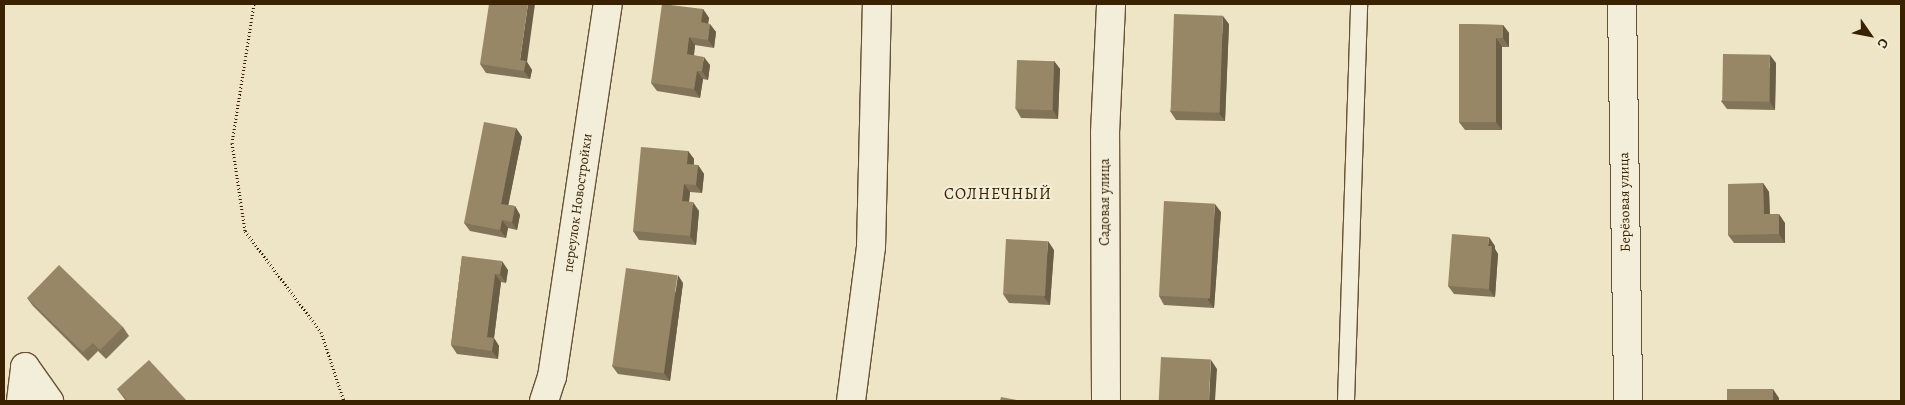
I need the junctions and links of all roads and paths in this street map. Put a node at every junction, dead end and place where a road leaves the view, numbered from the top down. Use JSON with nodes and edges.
{"nodes":[{"id":1,"x":254,"y":4,"type":"edge"},
{"id":2,"x":608,"y":4,"type":"edge"},
{"id":3,"x":877,"y":4,"type":"edge"},
{"id":4,"x":1111,"y":4,"type":"edge"},
{"id":5,"x":1359,"y":4,"type":"edge"},
{"id":6,"x":1622,"y":4,"type":"edge"},
{"id":7,"x":21,"y":401,"type":"edge"},
{"id":8,"x":49,"y":401,"type":"edge"},
{"id":9,"x":344,"y":401,"type":"edge"},
{"id":10,"x":544,"y":401,"type":"edge"},
{"id":11,"x":851,"y":401,"type":"edge"},
{"id":12,"x":1106,"y":401,"type":"edge"},
{"id":13,"x":1346,"y":401,"type":"edge"},
{"id":14,"x":1628,"y":401,"type":"edge"}],
"edges":[{"from":1,"to":9,"type":"path"},
{"from":2,"to":10,"type":"street","name":"переулок Новостройки"},
{"from":3,"to":11,"type":"street"},
{"from":4,"to":12,"type":"street","name":"Садовая улица"},
{"from":5,"to":13,"type":"lane"},
{"from":6,"to":14,"type":"street","name":"Берёзовая улица"},
{"from":7,"to":8,"type":"street"}]}
